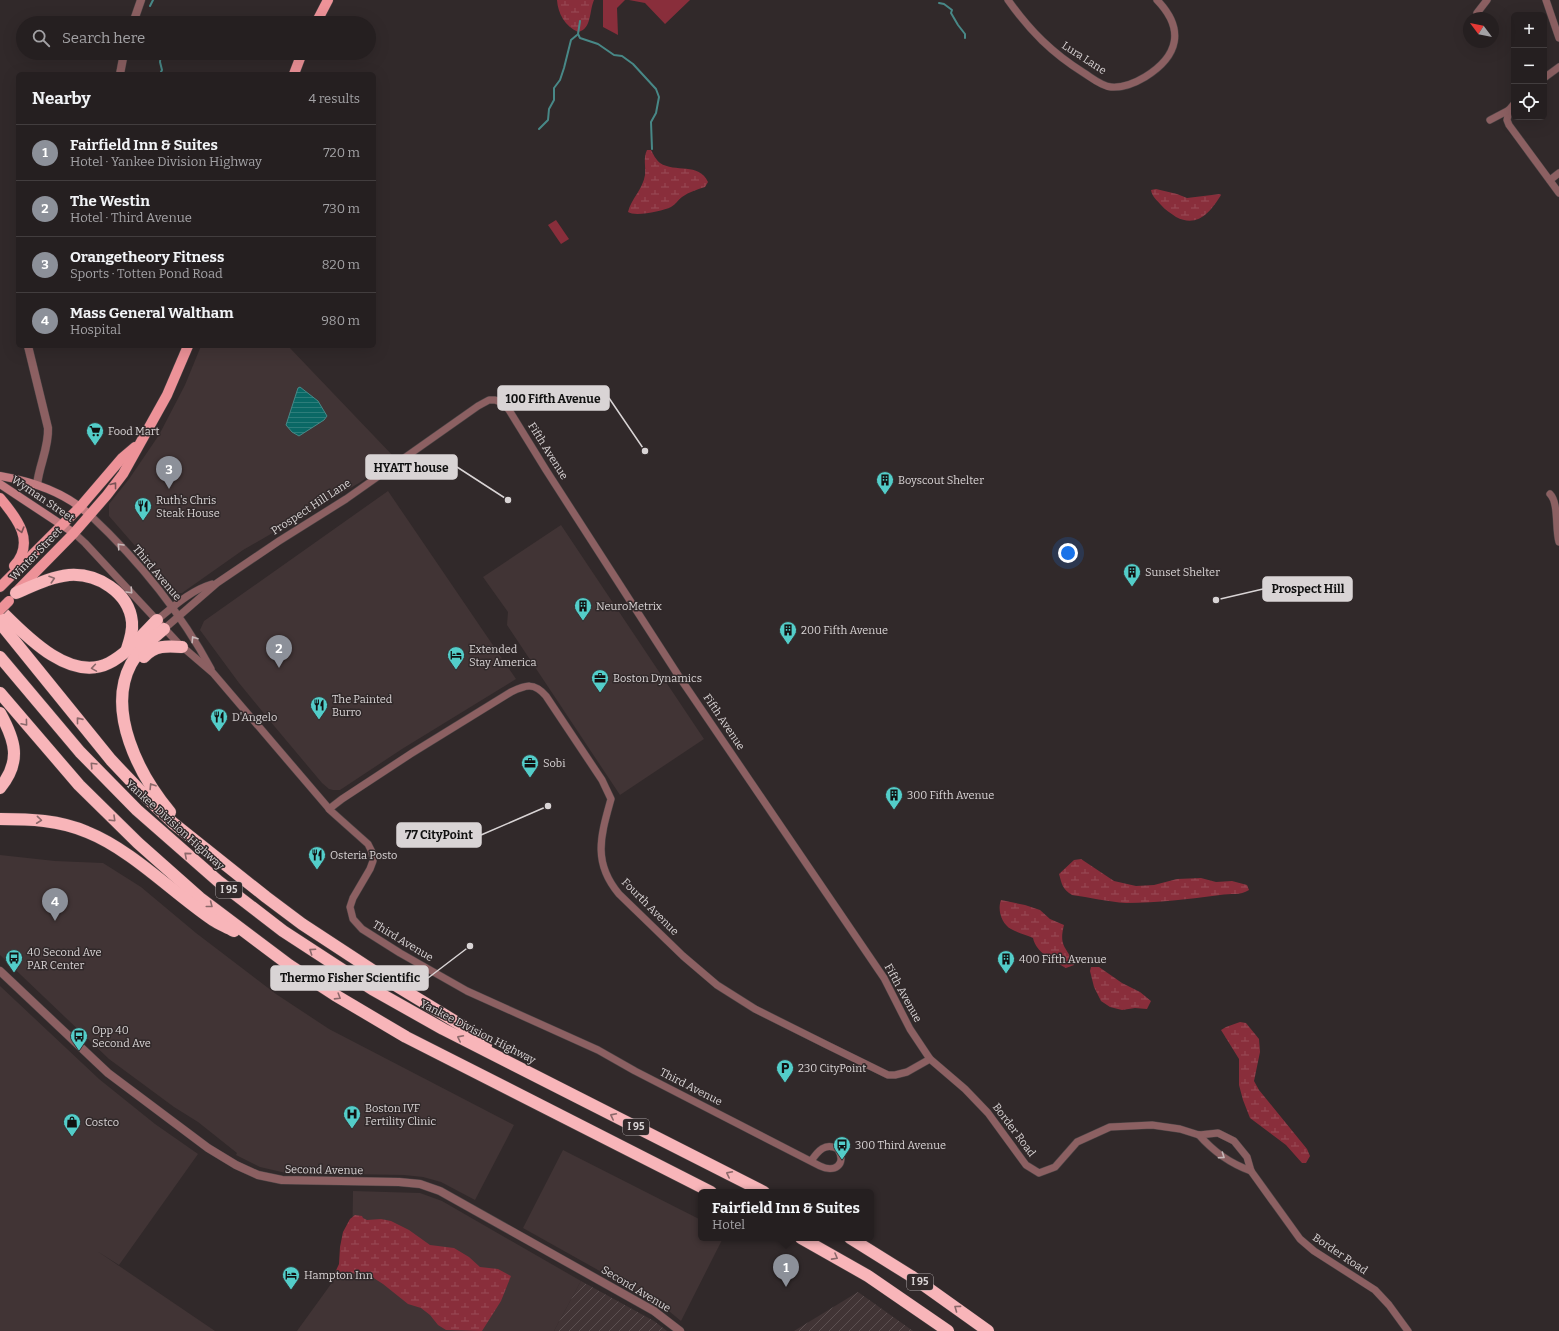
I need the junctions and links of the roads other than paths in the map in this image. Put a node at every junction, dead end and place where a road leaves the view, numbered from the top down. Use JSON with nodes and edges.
{"nodes":[{"id":1,"x":141,"y":0,"type":"edge"},
{"id":2,"x":328,"y":0,"type":"edge"},
{"id":3,"x":1008,"y":0,"type":"edge"},
{"id":4,"x":1157,"y":0,"type":"edge"},
{"id":5,"x":1487,"y":0,"type":"edge"},
{"id":6,"x":1546,"y":0,"type":"edge"},
{"id":7,"x":1478,"y":12,"type":"edge"},
{"id":8,"x":135,"y":16,"type":"edge"},
{"id":9,"x":320,"y":16,"type":"edge"},
{"id":10,"x":1559,"y":38,"type":"edge"},
{"id":11,"x":123,"y":60,"type":"edge"},
{"id":12,"x":299,"y":60,"type":"edge"},
{"id":13,"x":1559,"y":67,"type":"edge"},
{"id":14,"x":120,"y":72,"type":"edge"},
{"id":15,"x":295,"y":72,"type":"edge"},
{"id":16,"x":1547,"y":76,"type":"edge"},
{"id":17,"x":1510,"y":110,"type":"joint"},
{"id":18,"x":1490,"y":120,"type":"dead end"},
{"id":19,"x":1559,"y":173,"type":"edge"},
{"id":20,"x":1550,"y":180,"type":"junction"},
{"id":21,"x":1559,"y":193,"type":"edge"},
{"id":22,"x":28,"y":348,"type":"edge"},
{"id":23,"x":187,"y":348,"type":"edge"},
{"id":24,"x":497,"y":400,"type":"joint"},
{"id":25,"x":139,"y":443,"type":"junction"},
{"id":26,"x":0,"y":476,"type":"edge"},
{"id":27,"x":0,"y":484,"type":"edge"},
{"id":28,"x":37,"y":485,"type":"junction"},
{"id":29,"x":1550,"y":494,"type":"dead end"},
{"id":30,"x":0,"y":498,"type":"edge"},
{"id":31,"x":80,"y":507,"type":"junction"},
{"id":32,"x":90,"y":515,"type":"junction"},
{"id":33,"x":62,"y":525,"type":"junction"},
{"id":34,"x":74,"y":533,"type":"junction"},
{"id":35,"x":1559,"y":542,"type":"edge"},
{"id":36,"x":0,"y":582,"type":"edge"},
{"id":37,"x":217,"y":583,"type":"junction"},
{"id":38,"x":0,"y":587,"type":"edge"},
{"id":39,"x":12,"y":597,"type":"junction"},
{"id":40,"x":172,"y":607,"type":"junction"},
{"id":41,"x":0,"y":610,"type":"edge"},
{"id":42,"x":178,"y":616,"type":"junction"},
{"id":43,"x":0,"y":623,"type":"edge"},
{"id":44,"x":161,"y":625,"type":"junction"},
{"id":45,"x":182,"y":647,"type":"junction"},
{"id":46,"x":127,"y":649,"type":"junction"},
{"id":47,"x":0,"y":657,"type":"edge"},
{"id":48,"x":213,"y":673,"type":"junction"},
{"id":49,"x":0,"y":693,"type":"edge"},
{"id":50,"x":123,"y":712,"type":"junction"},
{"id":51,"x":0,"y":713,"type":"edge"},
{"id":52,"x":0,"y":788,"type":"edge"},
{"id":53,"x":329,"y":809,"type":"junction"},
{"id":54,"x":0,"y":819,"type":"edge"},
{"id":55,"x":193,"y":838,"type":"junction"},
{"id":56,"x":258,"y":942,"type":"junction"},
{"id":57,"x":0,"y":971,"type":"edge"},
{"id":58,"x":930,"y":1059,"type":"junction"},
{"id":59,"x":508,"y":1062,"type":"junction"},
{"id":60,"x":1199,"y":1135,"type":"junction"},
{"id":61,"x":811,"y":1161,"type":"dead end"},
{"id":62,"x":1251,"y":1171,"type":"junction"},
{"id":63,"x":705,"y":1189,"type":"edge"},
{"id":64,"x":758,"y":1189,"type":"edge"},
{"id":65,"x":806,"y":1241,"type":"edge"},
{"id":66,"x":855,"y":1241,"type":"edge"},
{"id":67,"x":680,"y":1331,"type":"edge"},
{"id":68,"x":948,"y":1331,"type":"edge"},
{"id":69,"x":988,"y":1331,"type":"edge"},
{"id":70,"x":1408,"y":1331,"type":"edge"}],
"edges":[{"from":1,"to":8,"type":"street"},
{"from":2,"to":9,"type":"main road"},
{"from":3,"to":4,"type":"street","name":"Lura Lane"},
{"from":5,"to":7,"type":"street"},
{"from":6,"to":10,"type":"street"},
{"from":11,"to":14,"type":"street"},
{"from":12,"to":15,"type":"main road"},
{"from":13,"to":16,"type":"street"},
{"from":17,"to":18,"type":"street"},
{"from":17,"to":20,"type":"street"},
{"from":19,"to":20,"type":"street"},
{"from":20,"to":21,"type":"street"},
{"from":22,"to":28,"type":"street"},
{"from":23,"to":25,"type":"main road","name":"Winter Street"},
{"from":24,"to":37,"type":"street","name":"Prospect Hill Lane"},
{"from":24,"to":58,"type":"street","name":"Fifth Avenue"},
{"from":25,"to":31,"type":"main road","name":"Winter Street"},
{"from":32,"to":25,"type":"main road","name":"Winter Street","one_way":true},
{"from":26,"to":28,"type":"main road","name":"Wyman Street"},
{"from":27,"to":33,"type":"main road","name":"Wyman Street"},
{"from":28,"to":31,"type":"main road","name":"Wyman Street"},
{"from":29,"to":35,"type":"street"},
{"from":30,"to":36,"type":"main road","one_way":true},
{"from":31,"to":32,"type":"main road","name":"Wyman Street"},
{"from":31,"to":33,"type":"main road","name":"Winter Street"},
{"from":32,"to":34,"type":"main road","name":"Winter Street"},
{"from":40,"to":32,"type":"street","name":"Third Avenue","one_way":true},
{"from":33,"to":34,"type":"main road","name":"Wyman Street"},
{"from":33,"to":38,"type":"main road","name":"Winter Street"},
{"from":34,"to":39,"type":"main road","name":"Winter Street"},
{"from":34,"to":44,"type":"street","name":"Third Avenue","one_way":true},
{"from":37,"to":40,"type":"street","name":"Prospect Hill Lane"},
{"from":37,"to":42,"type":"street","name":"Prospect Hill Lane"},
{"from":39,"to":41,"type":"main road","name":"Winter Street","bridge":true},
{"from":39,"to":46,"type":"highway","one_way":true},
{"from":40,"to":42,"type":"street","name":"Third Avenue"},
{"from":40,"to":44,"type":"street","name":"Prospect Hill Lane"},
{"from":46,"to":41,"type":"highway","one_way":true},
{"from":42,"to":44,"type":"street","name":"Prospect Hill Lane"},
{"from":48,"to":42,"type":"street","name":"Third Avenue","one_way":true},
{"from":55,"to":43,"type":"highway","one_way":true},
{"from":44,"to":45,"type":"street","name":"Third Avenue"},
{"from":44,"to":46,"type":"highway"},
{"from":44,"to":50,"type":"highway"},
{"from":45,"to":48,"type":"street","name":"Third Avenue"},
{"from":45,"to":50,"type":"highway"},
{"from":59,"to":47,"type":"highway","name":"Yankee Division Highway","number":"I 95","one_way":true},
{"from":48,"to":53,"type":"street","name":"Third Avenue"},
{"from":49,"to":56,"type":"highway","number":"I 95","one_way":true},
{"from":55,"to":50,"type":"highway","one_way":true},
{"from":51,"to":52,"type":"highway"},
{"from":53,"to":58,"type":"street","name":"Fourth Avenue"},
{"from":53,"to":61,"type":"street","name":"Third Avenue"},
{"from":54,"to":56,"type":"highway","one_way":true},
{"from":55,"to":59,"type":"highway"},
{"from":56,"to":63,"type":"highway","number":"I 95","one_way":true},
{"from":57,"to":67,"type":"street","name":"Second Avenue"},
{"from":58,"to":60,"type":"street","name":"Border Road"},
{"from":64,"to":59,"type":"highway","name":"Yankee Division Highway","number":"I 95","one_way":true},
{"from":60,"to":62,"type":"street","one_way":true},
{"from":60,"to":62,"type":"street","name":"Border Road"},
{"from":62,"to":70,"type":"street","name":"Border Road"},
{"from":65,"to":68,"type":"highway","number":"I 95","one_way":true},
{"from":69,"to":66,"type":"highway","number":"I 95","one_way":true}]}
